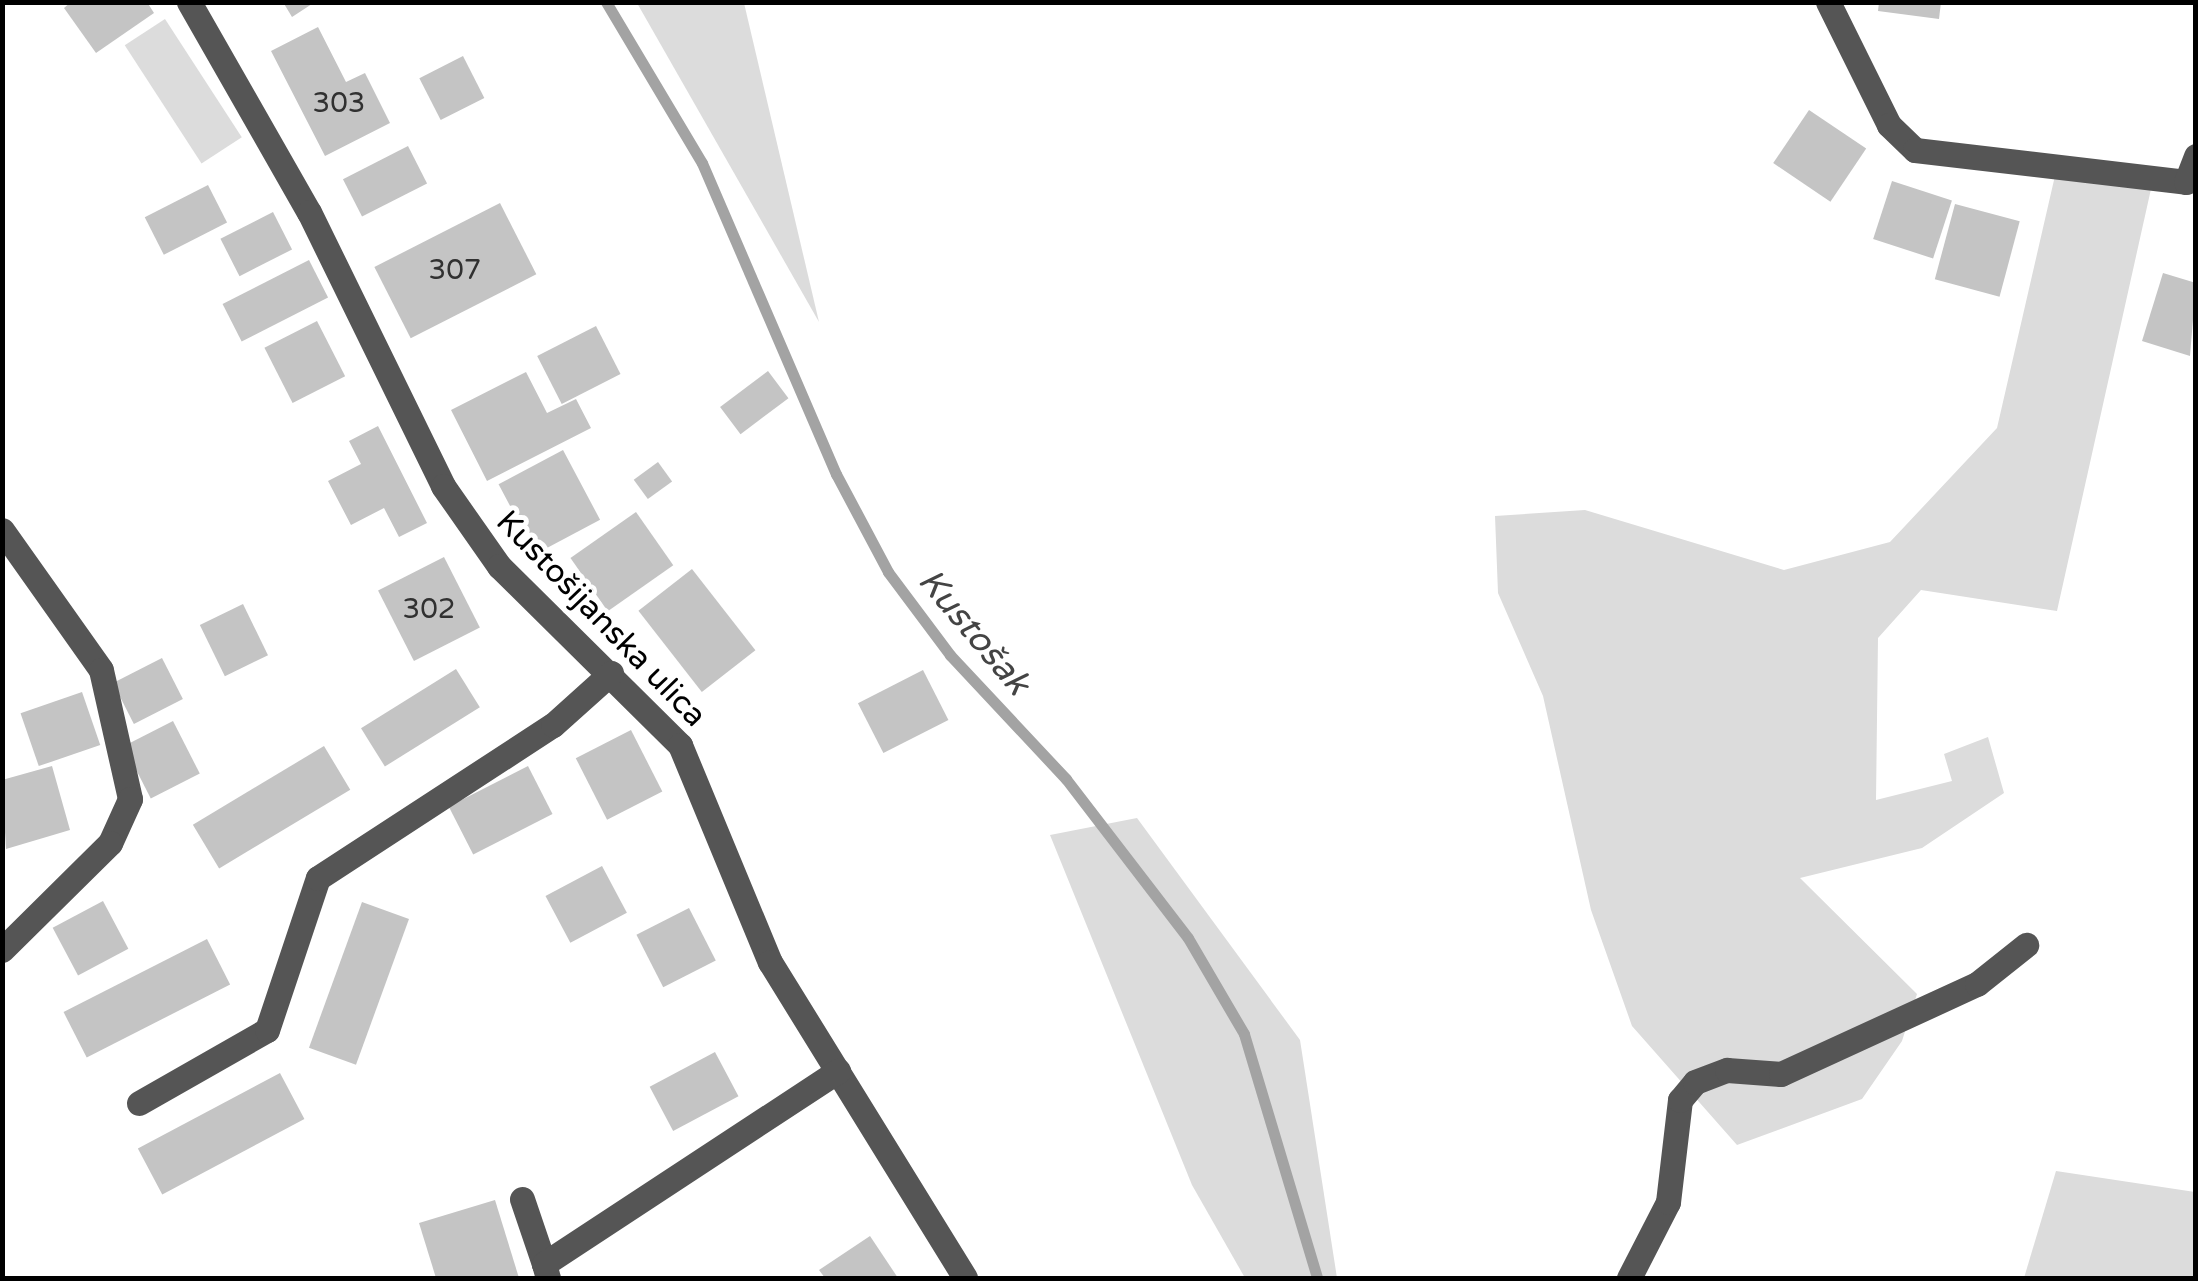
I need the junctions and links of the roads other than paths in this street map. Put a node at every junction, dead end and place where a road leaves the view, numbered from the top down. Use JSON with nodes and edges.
{"nodes":[{"id":1,"x":189,"y":2,"type":"edge"},
{"id":2,"x":1828,"y":2,"type":"edge"},
{"id":3,"x":2196,"y":156,"type":"edge"},
{"id":4,"x":2,"y":530,"type":"edge"},
{"id":5,"x":611,"y":673,"type":"junction"},
{"id":6,"x":2026,"y":945,"type":"dead end"},
{"id":7,"x":2,"y":950,"type":"edge"},
{"id":8,"x":838,"y":1071,"type":"junction"},
{"id":9,"x":140,"y":1103,"type":"dead end"},
{"id":10,"x":522,"y":1199,"type":"dead end"},
{"id":11,"x":546,"y":1271,"type":"edge"},
{"id":12,"x":965,"y":1278,"type":"edge"},
{"id":13,"x":1628,"y":1278,"type":"edge"}],
"edges":[{"from":1,"to":5,"type":"street","name":"Kustošijanska ulica"},
{"from":2,"to":3,"type":"street"},
{"from":4,"to":7,"type":"street"},
{"from":5,"to":8,"type":"street","name":"Kustošijanska ulica"},
{"from":5,"to":9,"type":"street"},
{"from":6,"to":13,"type":"street"},
{"from":8,"to":11,"type":"street"},
{"from":8,"to":12,"type":"street","name":"Kustošijanska ulica"},
{"from":10,"to":11,"type":"street"}]}
